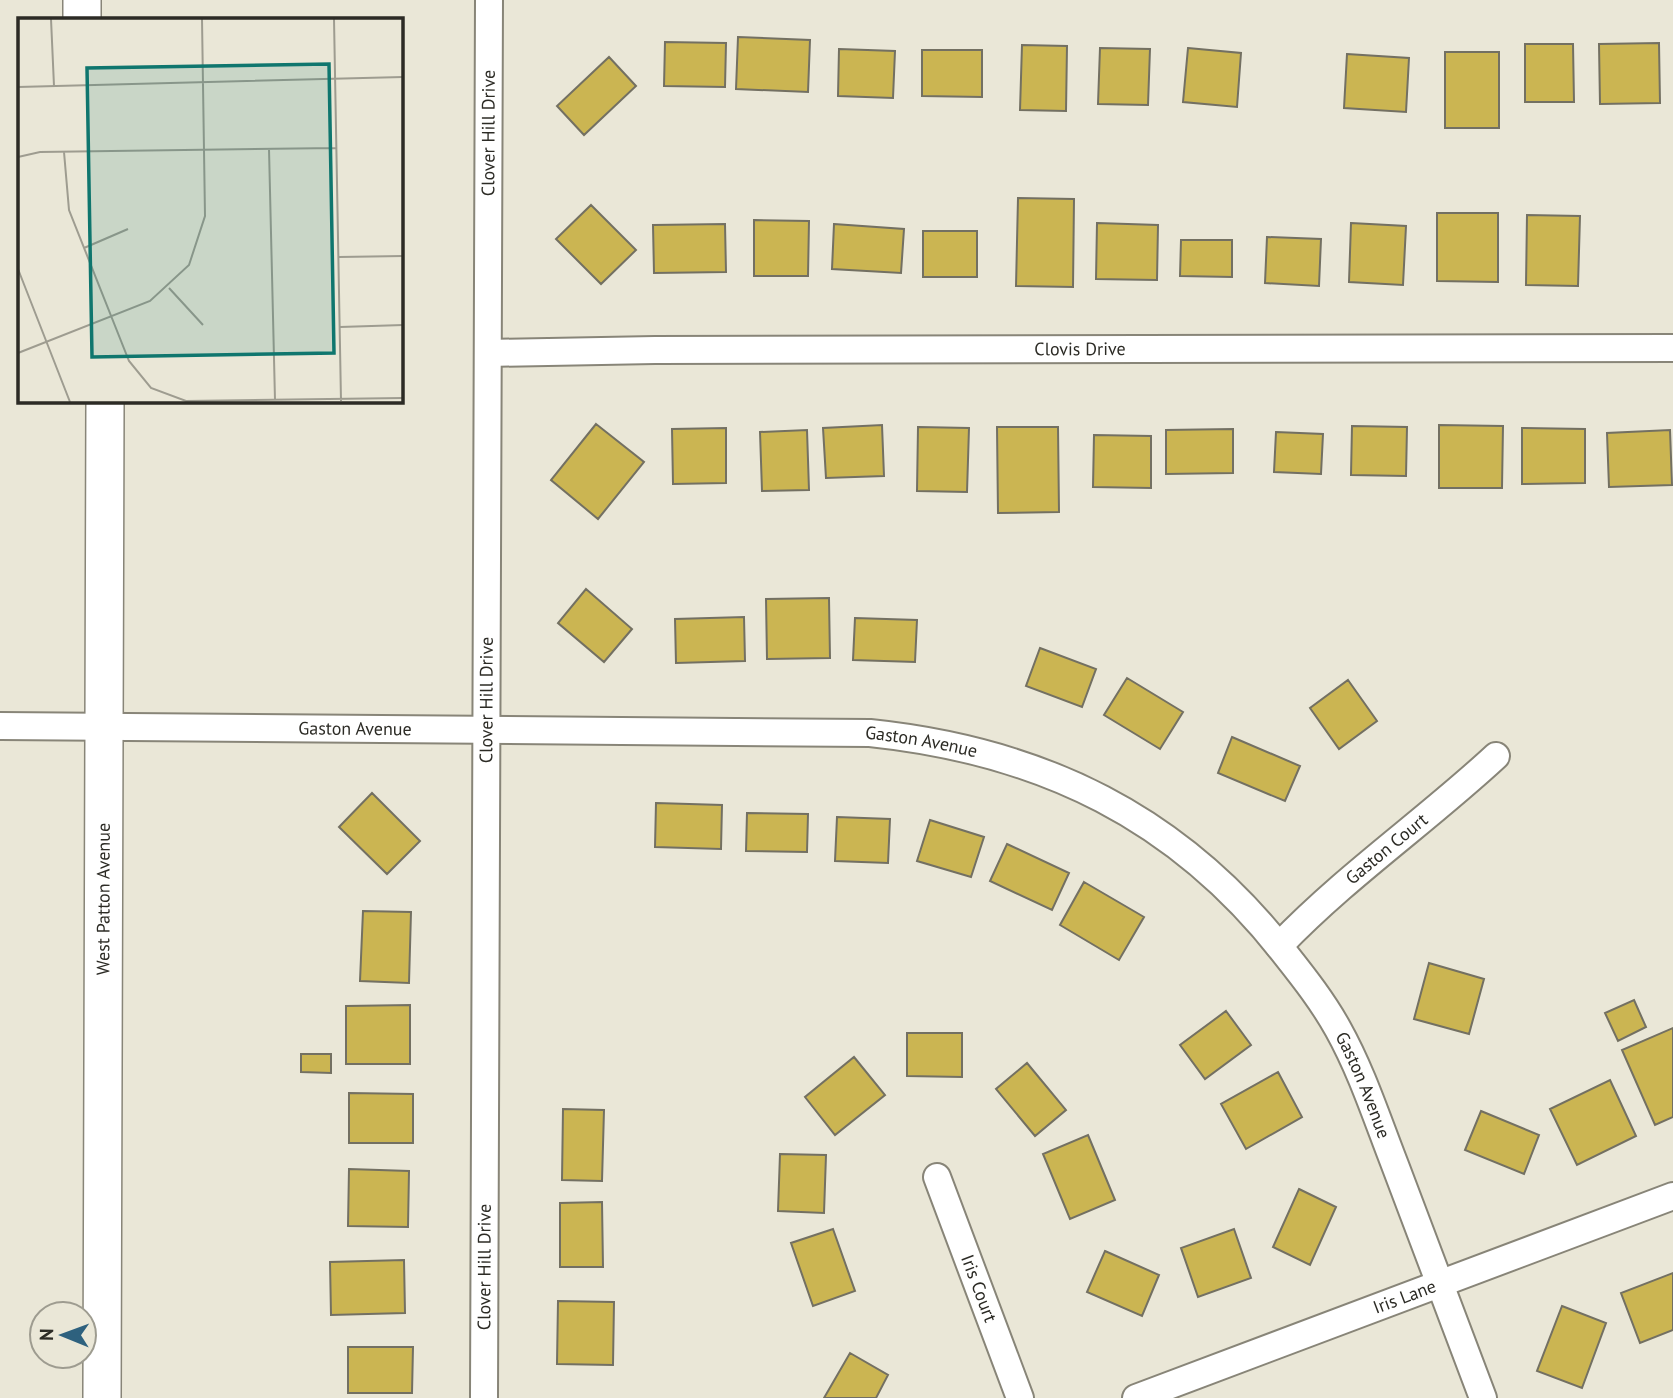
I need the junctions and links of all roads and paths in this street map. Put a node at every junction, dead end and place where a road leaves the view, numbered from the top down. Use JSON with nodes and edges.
{"nodes":[{"id":1,"x":82,"y":0,"type":"edge"},
{"id":2,"x":489,"y":0,"type":"edge"},
{"id":3,"x":82,"y":18,"type":"edge"},
{"id":4,"x":1673,"y":348,"type":"edge"},
{"id":5,"x":488,"y":353,"type":"junction"},
{"id":6,"x":104,"y":402,"type":"edge"},
{"id":7,"x":0,"y":726,"type":"edge"},
{"id":8,"x":104,"y":726,"type":"junction"},
{"id":9,"x":486,"y":729,"type":"junction"},
{"id":10,"x":1496,"y":756,"type":"dead end"},
{"id":11,"x":1279,"y":946,"type":"junction"},
{"id":12,"x":937,"y":1177,"type":"dead end"},
{"id":13,"x":1673,"y":1196,"type":"edge"},
{"id":14,"x":1440,"y":1284,"type":"junction"},
{"id":15,"x":102,"y":1398,"type":"edge"},
{"id":16,"x":484,"y":1398,"type":"edge"},
{"id":17,"x":1020,"y":1398,"type":"edge"},
{"id":18,"x":1136,"y":1398,"type":"edge"},
{"id":19,"x":1483,"y":1398,"type":"edge"}],
"edges":[{"from":1,"to":3,"type":"street"},
{"from":2,"to":5,"type":"street","name":"Clover Hill Drive"},
{"from":4,"to":5,"type":"street","name":"Clovis Drive"},
{"from":5,"to":9,"type":"street","name":"Clover Hill Drive"},
{"from":6,"to":8,"type":"street","name":"West Patton Avenue"},
{"from":7,"to":8,"type":"street","name":"Gaston Avenue"},
{"from":8,"to":9,"type":"street","name":"Gaston Avenue"},
{"from":8,"to":15,"type":"street","name":"West Patton Avenue"},
{"from":9,"to":11,"type":"street","name":"Gaston Avenue"},
{"from":9,"to":16,"type":"street","name":"Clover Hill Drive"},
{"from":10,"to":11,"type":"street","name":"Gaston Court"},
{"from":11,"to":14,"type":"street","name":"Gaston Avenue"},
{"from":12,"to":17,"type":"street","name":"Iris Court"},
{"from":13,"to":14,"type":"street","name":"Iris Lane"},
{"from":14,"to":18,"type":"street","name":"Iris Lane"},
{"from":14,"to":19,"type":"street","name":"Gaston Avenue"}]}
